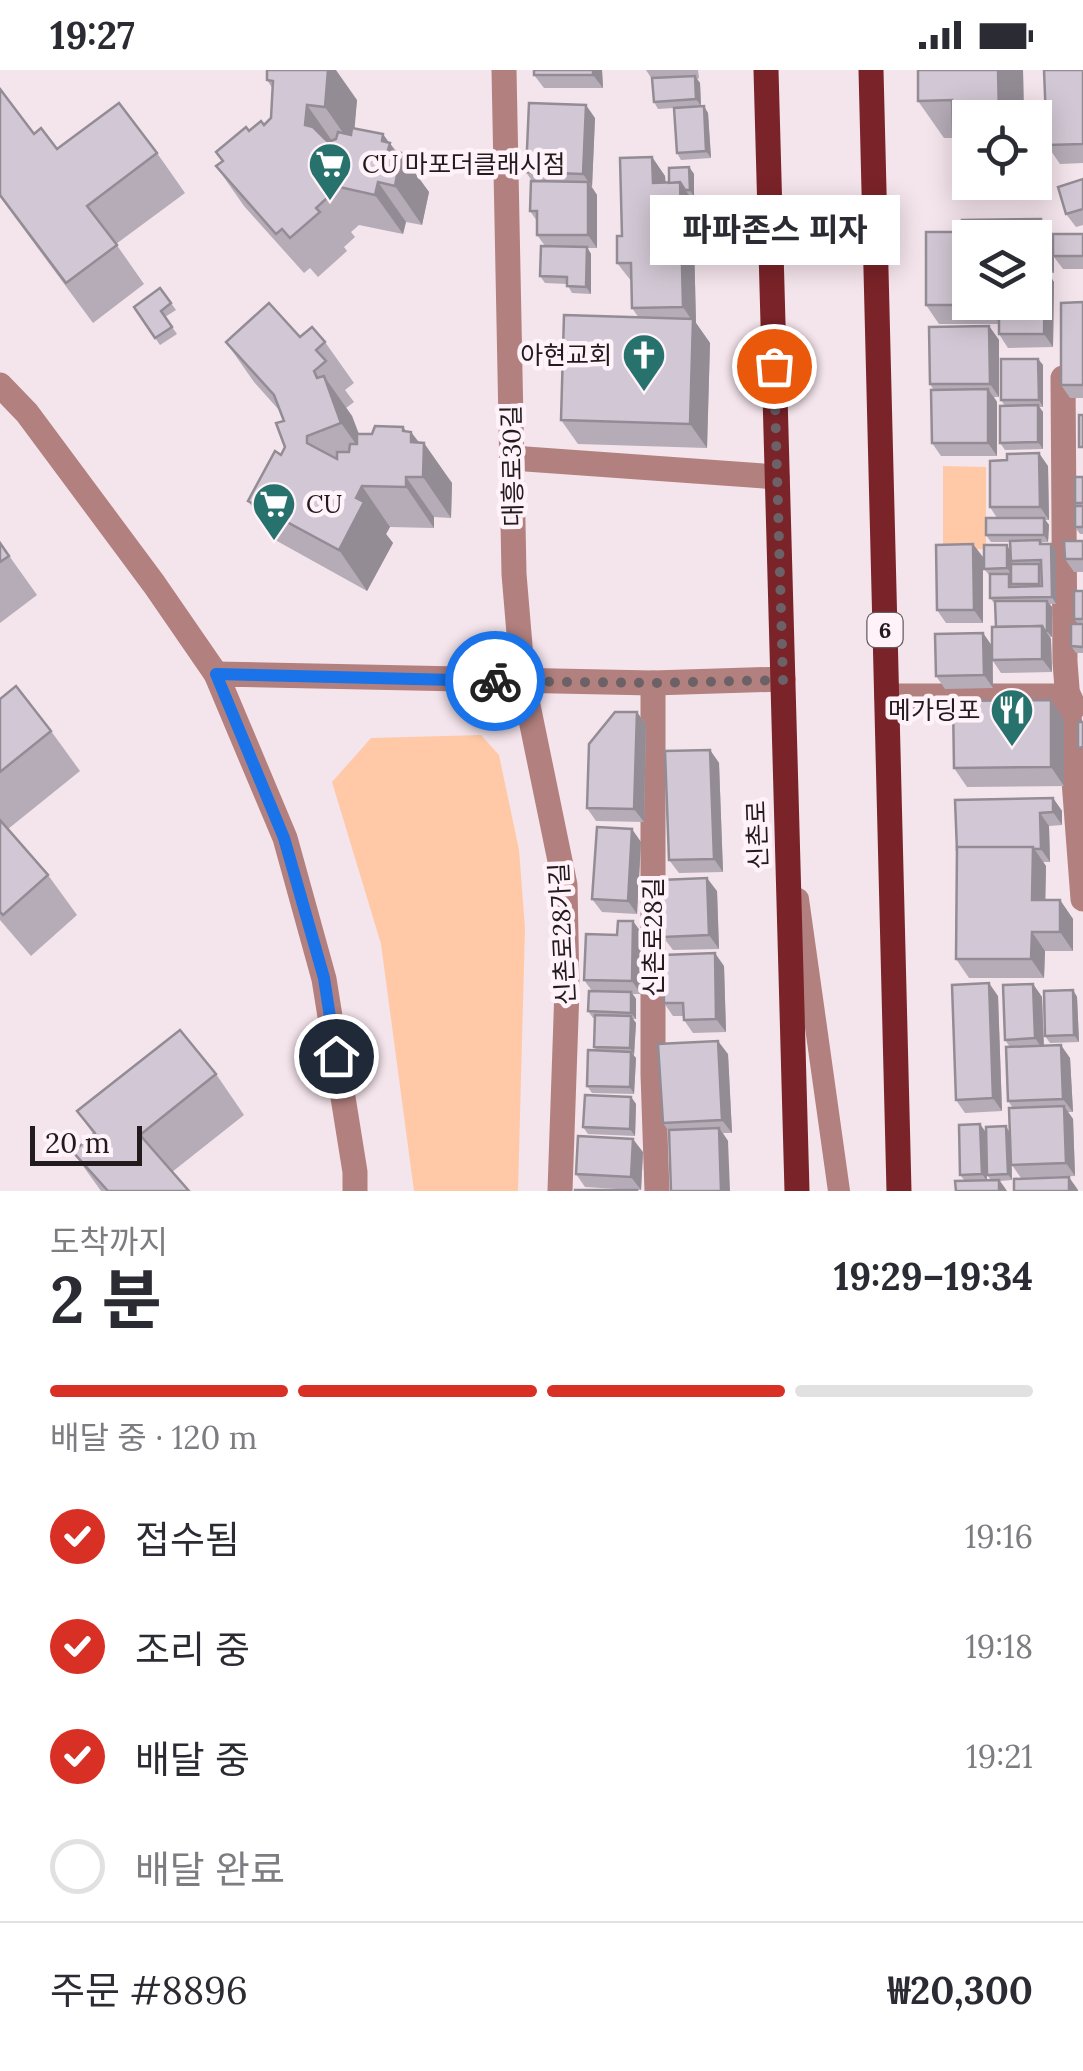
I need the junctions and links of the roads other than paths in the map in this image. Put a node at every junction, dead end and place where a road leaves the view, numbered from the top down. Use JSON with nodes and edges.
{"nodes":[{"id":1,"x":504,"y":70,"type":"edge"},
{"id":2,"x":766,"y":70,"type":"edge"},
{"id":3,"x":871,"y":70,"type":"edge"},
{"id":4,"x":1063,"y":378,"type":"edge"},
{"id":5,"x":0,"y":386,"type":"edge"},
{"id":6,"x":512,"y":458,"type":"junction"},
{"id":7,"x":777,"y":477,"type":"junction"},
{"id":8,"x":216,"y":674,"type":"junction"},
{"id":9,"x":783,"y":680,"type":"junction"},
{"id":10,"x":522,"y":681,"type":"junction"},
{"id":11,"x":653,"y":683,"type":"junction"},
{"id":12,"x":887,"y":696,"type":"junction"},
{"id":13,"x":1069,"y":696,"type":"junction"},
{"id":14,"x":1083,"y":721,"type":"edge"},
{"id":15,"x":787,"y":822,"type":"junction"},
{"id":16,"x":1083,"y":900,"type":"edge"},
{"id":17,"x":355,"y":1191,"type":"edge"},
{"id":18,"x":560,"y":1191,"type":"edge"},
{"id":19,"x":658,"y":1191,"type":"edge"},
{"id":20,"x":798,"y":1191,"type":"edge"},
{"id":21,"x":839,"y":1191,"type":"edge"},
{"id":22,"x":899,"y":1191,"type":"edge"}],
"edges":[{"from":1,"to":6,"type":"street","name":"대흥로30길"},
{"from":2,"to":7,"type":"main road","name":"신촌로"},
{"from":3,"to":12,"type":"main road","number":"6"},
{"from":4,"to":13,"type":"street"},
{"from":5,"to":8,"type":"street"},
{"from":6,"to":7,"type":"street"},
{"from":6,"to":10,"type":"street","name":"대흥로30길"},
{"from":7,"to":9,"type":"main road","name":"신촌로"},
{"from":8,"to":10,"type":"street"},
{"from":8,"to":17,"type":"street"},
{"from":9,"to":11,"type":"street"},
{"from":9,"to":15,"type":"main road","name":"신촌로"},
{"from":10,"to":11,"type":"street"},
{"from":10,"to":18,"type":"street","name":"신촌로28가길"},
{"from":11,"to":19,"type":"street","name":"신촌로28길"},
{"from":12,"to":13,"type":"street"},
{"from":12,"to":22,"type":"main road","number":"6"},
{"from":13,"to":14,"type":"street"},
{"from":13,"to":16,"type":"street"},
{"from":15,"to":20,"type":"main road","name":"신촌로"},
{"from":15,"to":21,"type":"lane"}]}
